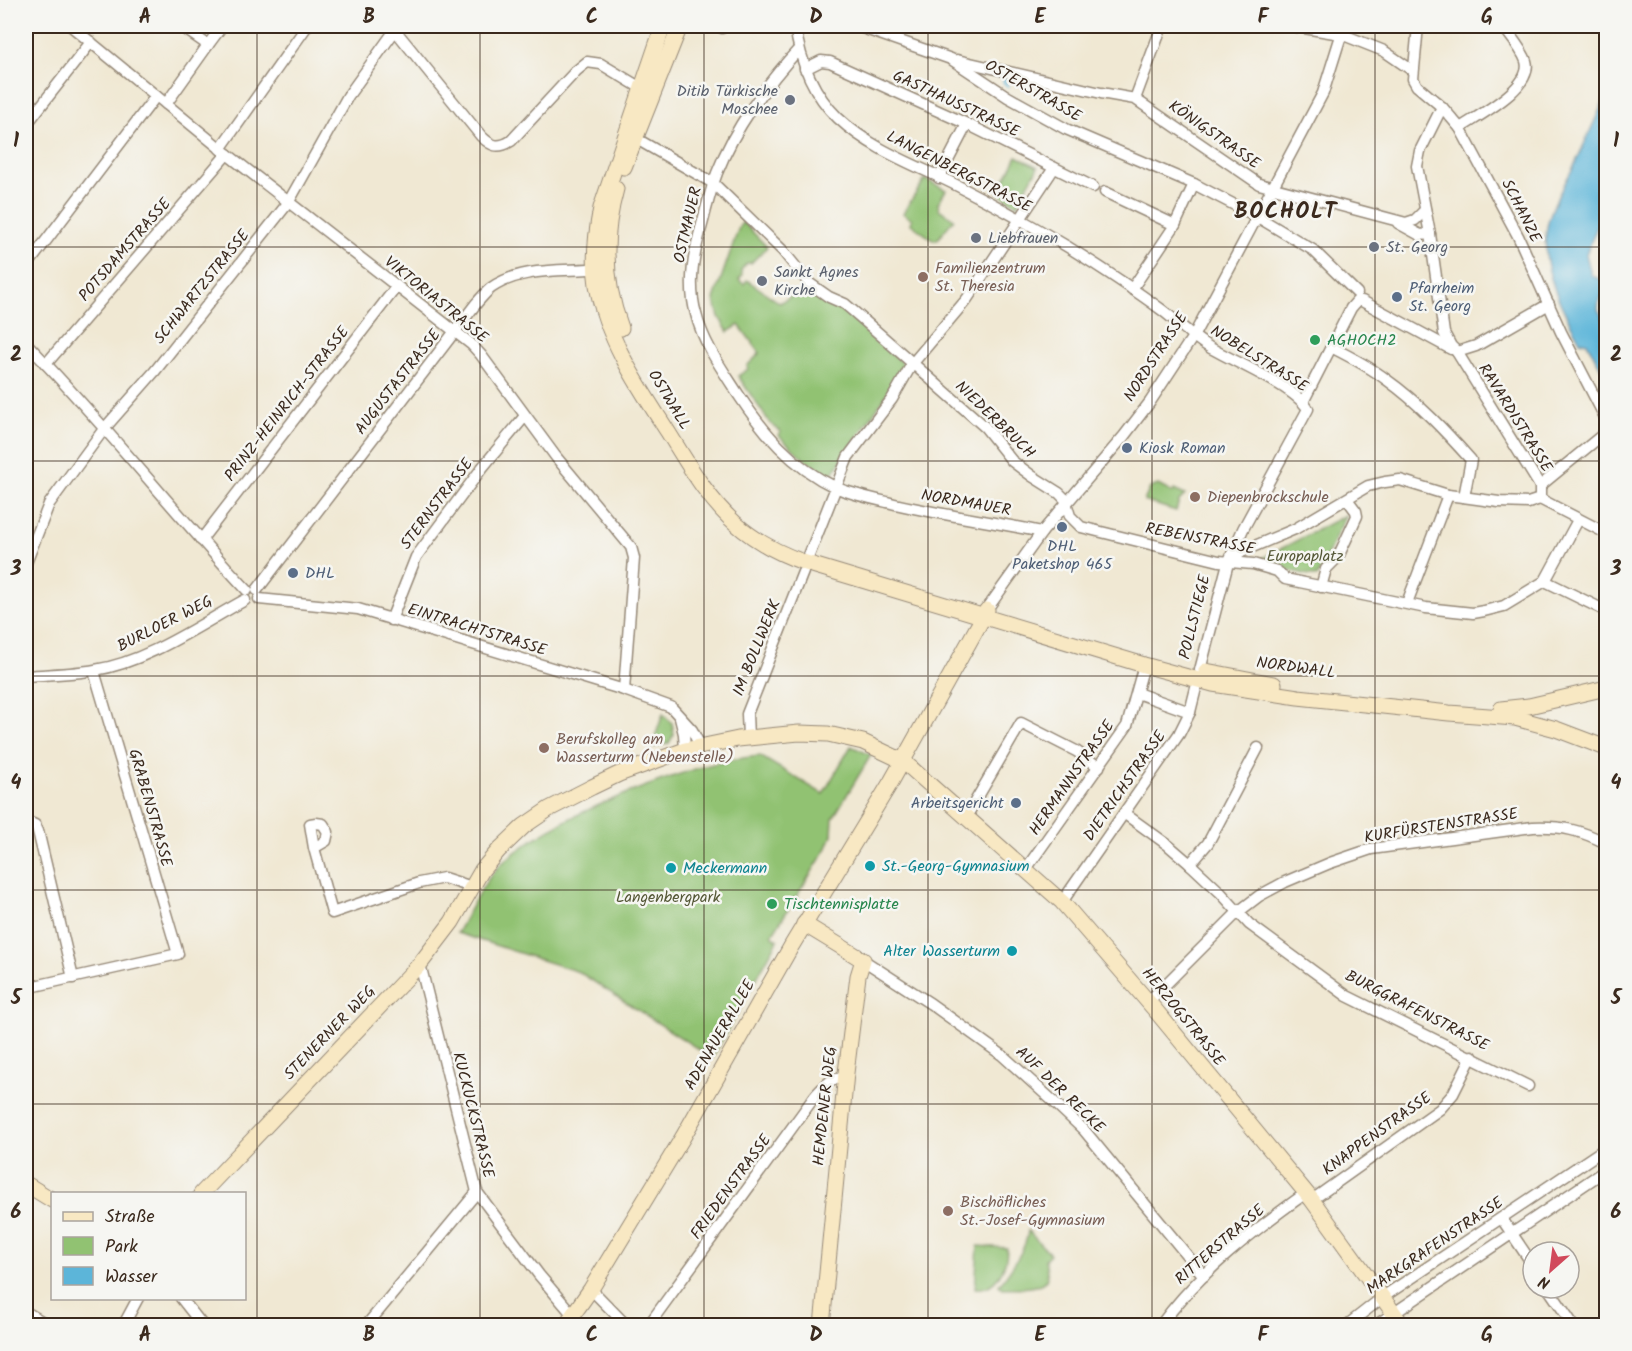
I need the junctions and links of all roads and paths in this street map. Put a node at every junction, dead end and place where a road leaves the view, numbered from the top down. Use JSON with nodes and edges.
{"nodes":[{"id":1,"x":71,"y":26,"type":"edge"},
{"id":2,"x":187,"y":26,"type":"edge"},
{"id":3,"x":222,"y":26,"type":"edge"},
{"id":4,"x":307,"y":26,"type":"edge"},
{"id":5,"x":663,"y":26,"type":"edge"},
{"id":6,"x":673,"y":26,"type":"edge"},
{"id":7,"x":680,"y":26,"type":"edge"},
{"id":8,"x":795,"y":26,"type":"edge"},
{"id":9,"x":857,"y":26,"type":"edge"},
{"id":10,"x":1162,"y":26,"type":"edge"},
{"id":11,"x":1292,"y":26,"type":"edge"},
{"id":12,"x":1418,"y":26,"type":"edge"},
{"id":13,"x":1503,"y":26,"type":"edge"},
{"id":14,"x":394,"y":27,"type":"edge"},
{"id":15,"x":1342,"y":30,"type":"edge"},
{"id":16,"x":91,"y":42,"type":"junction"},
{"id":17,"x":208,"y":45,"type":"junction"},
{"id":18,"x":799,"y":49,"type":"junction"},
{"id":19,"x":951,"y":59,"type":"junction"},
{"id":20,"x":666,"y":60,"type":"junction"},
{"id":21,"x":805,"y":69,"type":"junction"},
{"id":22,"x":1413,"y":70,"type":"junction"},
{"id":23,"x":641,"y":88,"type":"junction"},
{"id":24,"x":156,"y":96,"type":"junction"},
{"id":25,"x":1135,"y":99,"type":"junction"},
{"id":26,"x":166,"y":104,"type":"junction"},
{"id":27,"x":1442,"y":106,"type":"junction"},
{"id":28,"x":967,"y":124,"type":"junction"},
{"id":29,"x":26,"y":125,"type":"edge"},
{"id":30,"x":1460,"y":128,"type":"junction"},
{"id":31,"x":635,"y":138,"type":"junction"},
{"id":32,"x":223,"y":152,"type":"junction"},
{"id":33,"x":1054,"y":168,"type":"junction"},
{"id":34,"x":939,"y":178,"type":"junction"},
{"id":35,"x":714,"y":183,"type":"junction"},
{"id":36,"x":1194,"y":184,"type":"junction"},
{"id":37,"x":1093,"y":187,"type":"dead end"},
{"id":38,"x":1272,"y":187,"type":"junction"},
{"id":39,"x":1105,"y":192,"type":"dead end"},
{"id":40,"x":288,"y":203,"type":"junction"},
{"id":41,"x":1425,"y":210,"type":"junction"},
{"id":42,"x":1256,"y":216,"type":"junction"},
{"id":43,"x":1392,"y":219,"type":"junction"},
{"id":44,"x":1020,"y":221,"type":"junction"},
{"id":45,"x":1175,"y":225,"type":"junction"},
{"id":46,"x":1430,"y":234,"type":"junction"},
{"id":47,"x":26,"y":267,"type":"edge"},
{"id":48,"x":601,"y":267,"type":"junction"},
{"id":49,"x":397,"y":286,"type":"junction"},
{"id":50,"x":1137,"y":292,"type":"junction"},
{"id":51,"x":1357,"y":293,"type":"dead end"},
{"id":52,"x":1550,"y":304,"type":"junction"},
{"id":53,"x":455,"y":332,"type":"junction"},
{"id":54,"x":1194,"y":335,"type":"junction"},
{"id":55,"x":26,"y":343,"type":"edge"},
{"id":56,"x":1331,"y":347,"type":"junction"},
{"id":57,"x":1457,"y":352,"type":"junction"},
{"id":58,"x":46,"y":364,"type":"junction"},
{"id":59,"x":912,"y":364,"type":"junction"},
{"id":60,"x":1305,"y":406,"type":"junction"},
{"id":61,"x":525,"y":416,"type":"junction"},
{"id":62,"x":1606,"y":419,"type":"edge"},
{"id":63,"x":104,"y":429,"type":"junction"},
{"id":64,"x":1606,"y":432,"type":"edge"},
{"id":65,"x":1540,"y":486,"type":"junction"},
{"id":66,"x":836,"y":487,"type":"junction"},
{"id":67,"x":1448,"y":495,"type":"junction"},
{"id":68,"x":1464,"y":497,"type":"junction"},
{"id":69,"x":1347,"y":499,"type":"junction"},
{"id":70,"x":1540,"y":499,"type":"junction"},
{"id":71,"x":1067,"y":504,"type":"junction"},
{"id":72,"x":1578,"y":519,"type":"junction"},
{"id":73,"x":1042,"y":532,"type":"junction"},
{"id":74,"x":1606,"y":533,"type":"edge"},
{"id":75,"x":201,"y":540,"type":"junction"},
{"id":76,"x":26,"y":563,"type":"edge"},
{"id":77,"x":806,"y":563,"type":"junction"},
{"id":78,"x":1228,"y":563,"type":"junction"},
{"id":79,"x":1545,"y":581,"type":"junction"},
{"id":80,"x":1321,"y":587,"type":"junction"},
{"id":81,"x":252,"y":595,"type":"junction"},
{"id":82,"x":1407,"y":603,"type":"junction"},
{"id":83,"x":1606,"y":611,"type":"edge"},
{"id":84,"x":985,"y":613,"type":"junction"},
{"id":85,"x":391,"y":620,"type":"junction"},
{"id":86,"x":1144,"y":665,"type":"junction"},
{"id":87,"x":94,"y":670,"type":"junction"},
{"id":88,"x":1199,"y":675,"type":"junction"},
{"id":89,"x":26,"y":676,"type":"edge"},
{"id":90,"x":1606,"y":688,"type":"edge"},
{"id":91,"x":624,"y":690,"type":"junction"},
{"id":92,"x":1137,"y":693,"type":"junction"},
{"id":93,"x":1552,"y":701,"type":"junction"},
{"id":94,"x":1190,"y":712,"type":"junction"},
{"id":95,"x":1556,"y":729,"type":"junction"},
{"id":96,"x":748,"y":737,"type":"junction"},
{"id":97,"x":692,"y":748,"type":"junction"},
{"id":98,"x":1258,"y":748,"type":"dead end"},
{"id":99,"x":1604,"y":748,"type":"edge"},
{"id":100,"x":903,"y":761,"type":"junction"},
{"id":101,"x":1099,"y":767,"type":"junction"},
{"id":102,"x":1125,"y":814,"type":"junction"},
{"id":103,"x":966,"y":816,"type":"junction"},
{"id":104,"x":26,"y":821,"type":"edge"},
{"id":105,"x":1606,"y":843,"type":"edge"},
{"id":106,"x":314,"y":848,"type":"dead end"},
{"id":107,"x":1190,"y":864,"type":"junction"},
{"id":108,"x":1026,"y":869,"type":"junction"},
{"id":109,"x":472,"y":887,"type":"junction"},
{"id":110,"x":1062,"y":902,"type":"junction"},
{"id":111,"x":1238,"y":912,"type":"junction"},
{"id":112,"x":804,"y":924,"type":"junction"},
{"id":113,"x":863,"y":960,"type":"junction"},
{"id":114,"x":420,"y":964,"type":"junction"},
{"id":115,"x":73,"y":978,"type":"junction"},
{"id":116,"x":26,"y":988,"type":"edge"},
{"id":117,"x":1148,"y":1002,"type":"junction"},
{"id":118,"x":1472,"y":1056,"type":"junction"},
{"id":119,"x":846,"y":1078,"type":"junction"},
{"id":120,"x":1528,"y":1086,"type":"dead end"},
{"id":121,"x":1606,"y":1148,"type":"edge"},
{"id":122,"x":1606,"y":1170,"type":"edge"},
{"id":123,"x":26,"y":1184,"type":"edge"},
{"id":124,"x":203,"y":1192,"type":"edge"},
{"id":125,"x":477,"y":1192,"type":"junction"},
{"id":126,"x":1541,"y":1192,"type":"junction"},
{"id":127,"x":1309,"y":1196,"type":"junction"},
{"id":128,"x":51,"y":1199,"type":"edge"},
{"id":129,"x":1551,"y":1207,"type":"junction"},
{"id":130,"x":1502,"y":1219,"type":"junction"},
{"id":131,"x":1512,"y":1235,"type":"junction"},
{"id":132,"x":1521,"y":1248,"type":"edge"},
{"id":133,"x":1204,"y":1276,"type":"junction"},
{"id":134,"x":591,"y":1288,"type":"junction"},
{"id":135,"x":1383,"y":1297,"type":"junction"},
{"id":136,"x":137,"y":1300,"type":"edge"},
{"id":137,"x":182,"y":1300,"type":"edge"},
{"id":138,"x":1556,"y":1300,"type":"edge"},
{"id":139,"x":26,"y":1312,"type":"edge"},
{"id":140,"x":1394,"y":1312,"type":"junction"},
{"id":141,"x":569,"y":1320,"type":"edge"},
{"id":142,"x":50,"y":1326,"type":"edge"},
{"id":143,"x":123,"y":1326,"type":"edge"},
{"id":144,"x":203,"y":1326,"type":"edge"},
{"id":145,"x":366,"y":1326,"type":"edge"},
{"id":146,"x":627,"y":1326,"type":"edge"},
{"id":147,"x":648,"y":1326,"type":"edge"},
{"id":148,"x":822,"y":1326,"type":"edge"},
{"id":149,"x":1160,"y":1326,"type":"edge"},
{"id":150,"x":1346,"y":1326,"type":"edge"},
{"id":151,"x":1375,"y":1326,"type":"edge"},
{"id":152,"x":1403,"y":1326,"type":"edge"},
{"id":153,"x":1574,"y":1326,"type":"edge"}],
"edges":[{"from":1,"to":16,"type":"street","name":"VIKTORIASTRASSE"},
{"from":2,"to":17,"type":"street"},
{"from":3,"to":17,"type":"street"},
{"from":4,"to":32,"type":"street","name":"POTSDAMSTRASSE"},
{"from":5,"to":23,"type":"main road","name":"OSTWALL"},
{"from":6,"to":20,"type":"main road"},
{"from":7,"to":20,"type":"main road","name":"OSTWALL"},
{"from":8,"to":18,"type":"street","name":"LANGENBERGSTRASSE"},
{"from":9,"to":19,"type":"street","name":"OSTERSTRASSE"},
{"from":10,"to":25,"type":"street"},
{"from":11,"to":15,"type":"street"},
{"from":12,"to":22,"type":"street"},
{"from":13,"to":30,"type":"street"},
{"from":14,"to":23,"type":"street"},
{"from":14,"to":40,"type":"street","name":"SCHWARTZSTRASSE"},
{"from":15,"to":22,"type":"street"},
{"from":15,"to":38,"type":"street","name":"NORDSTRASSE"},
{"from":16,"to":24,"type":"street","name":"VIKTORIASTRASSE"},
{"from":16,"to":29,"type":"street"},
{"from":17,"to":26,"type":"street"},
{"from":18,"to":21,"type":"street","name":"LANGENBERGSTRASSE"},
{"from":18,"to":35,"type":"street","name":"OSTMAUER"},
{"from":19,"to":25,"type":"street","name":"KÖNIGSTRASSE"},
{"from":19,"to":36,"type":"street","name":"OSTERSTRASSE"},
{"from":20,"to":31,"type":"main road","name":"OSTWALL"},
{"from":21,"to":28,"type":"street","name":"GASTHAUSSTRASSE"},
{"from":21,"to":34,"type":"street","name":"LANGENBERGSTRASSE"},
{"from":22,"to":27,"type":"street","name":"SCHANZE"},
{"from":23,"to":48,"type":"main road","name":"OSTWALL"},
{"from":24,"to":26,"type":"street","name":"VIKTORIASTRASSE"},
{"from":24,"to":47,"type":"street"},
{"from":25,"to":38,"type":"street","name":"KÖNIGSTRASSE"},
{"from":26,"to":32,"type":"street","name":"VIKTORIASTRASSE"},
{"from":27,"to":30,"type":"street","name":"SCHANZE"},
{"from":27,"to":41,"type":"street","name":"RAVARDISTRASSE"},
{"from":28,"to":33,"type":"street","name":"GASTHAUSSTRASSE"},
{"from":28,"to":34,"type":"street"},
{"from":30,"to":52,"type":"street","name":"SCHANZE"},
{"from":31,"to":35,"type":"street","name":"NIEDERBRUCH"},
{"from":31,"to":48,"type":"main road","name":"OSTWALL"},
{"from":32,"to":40,"type":"street","name":"VIKTORIASTRASSE"},
{"from":32,"to":58,"type":"street","name":"POTSDAMSTRASSE"},
{"from":33,"to":37,"type":"street","name":"GASTHAUSSTRASSE"},
{"from":33,"to":44,"type":"street","name":"IM BOLLWERK"},
{"from":34,"to":44,"type":"street","name":"LANGENBERGSTRASSE"},
{"from":35,"to":59,"type":"street","name":"NIEDERBRUCH"},
{"from":35,"to":66,"type":"street","name":"OSTMAUER"},
{"from":36,"to":42,"type":"street","name":"OSTERSTRASSE"},
{"from":36,"to":45,"type":"street"},
{"from":38,"to":42,"type":"street","name":"NORDSTRASSE"},
{"from":38,"to":43,"type":"street","name":"KÖNIGSTRASSE"},
{"from":39,"to":45,"type":"street"},
{"from":40,"to":49,"type":"street","name":"VIKTORIASTRASSE"},
{"from":40,"to":63,"type":"street","name":"SCHWARTZSTRASSE"},
{"from":41,"to":43,"type":"street","name":"KÖNIGSTRASSE"},
{"from":41,"to":46,"type":"street","name":"RAVARDISTRASSE"},
{"from":42,"to":51,"type":"street","name":"OSTERSTRASSE"},
{"from":42,"to":54,"type":"street","name":"NORDSTRASSE"},
{"from":43,"to":46,"type":"street"},
{"from":44,"to":50,"type":"street","name":"LANGENBERGSTRASSE"},
{"from":44,"to":59,"type":"street","name":"IM BOLLWERK"},
{"from":45,"to":50,"type":"street"},
{"from":46,"to":57,"type":"street","name":"RAVARDISTRASSE"},
{"from":48,"to":53,"type":"street","name":"AUGUSTASTRASSE"},
{"from":48,"to":77,"type":"main road","name":"OSTWALL"},
{"from":49,"to":53,"type":"street","name":"VIKTORIASTRASSE"},
{"from":49,"to":75,"type":"street","name":"PRINZ-HEINRICH-STRASSE"},
{"from":50,"to":54,"type":"street","name":"LANGENBERGSTRASSE"},
{"from":52,"to":57,"type":"street"},
{"from":52,"to":62,"type":"street","name":"SCHANZE"},
{"from":53,"to":61,"type":"street","name":"VIKTORIASTRASSE"},
{"from":53,"to":81,"type":"street","name":"AUGUSTASTRASSE"},
{"from":54,"to":60,"type":"street","name":"NOBELSTRASSE"},
{"from":54,"to":71,"type":"street","name":"NORDSTRASSE"},
{"from":55,"to":58,"type":"street"},
{"from":56,"to":57,"type":"street","name":"POLLSTIEGE"},
{"from":56,"to":60,"type":"street","name":"POLLSTIEGE"},
{"from":56,"to":68,"type":"street"},
{"from":57,"to":65,"type":"street","name":"RAVARDISTRASSE"},
{"from":58,"to":63,"type":"street"},
{"from":59,"to":66,"type":"street","name":"IM BOLLWERK"},
{"from":59,"to":71,"type":"street","name":"NIEDERBRUCH"},
{"from":60,"to":78,"type":"street","name":"POLLSTIEGE"},
{"from":61,"to":85,"type":"street","name":"STERNSTRASSE"},
{"from":61,"to":91,"type":"street","name":"VIKTORIASTRASSE"},
{"from":63,"to":75,"type":"street"},
{"from":63,"to":76,"type":"street","name":"SCHWARTZSTRASSE"},
{"from":64,"to":65,"type":"street"},
{"from":65,"to":70,"type":"street","name":"RAVARDISTRASSE"},
{"from":66,"to":73,"type":"street","name":"NORDMAUER"},
{"from":66,"to":77,"type":"street","name":"IM BOLLWERK"},
{"from":67,"to":68,"type":"street"},
{"from":67,"to":69,"type":"street"},
{"from":67,"to":82,"type":"street"},
{"from":68,"to":70,"type":"street"},
{"from":69,"to":78,"type":"street"},
{"from":69,"to":80,"type":"street"},
{"from":70,"to":72,"type":"street","name":"RAVARDISTRASSE"},
{"from":71,"to":73,"type":"street"},
{"from":71,"to":78,"type":"street","name":"REBENSTRASSE"},
{"from":72,"to":74,"type":"street","name":"RAVARDISTRASSE"},
{"from":72,"to":79,"type":"street"},
{"from":73,"to":84,"type":"street"},
{"from":75,"to":81,"type":"street"},
{"from":77,"to":84,"type":"main road","name":"OSTWALL"},
{"from":77,"to":96,"type":"street","name":"IM BOLLWERK"},
{"from":78,"to":80,"type":"street","name":"REBENSTRASSE"},
{"from":78,"to":88,"type":"street","name":"POLLSTIEGE"},
{"from":79,"to":82,"type":"street","name":"REBENSTRASSE"},
{"from":79,"to":83,"type":"street"},
{"from":80,"to":82,"type":"street","name":"REBENSTRASSE"},
{"from":81,"to":85,"type":"street","name":"EINTRACHTSTRASSE"},
{"from":81,"to":87,"type":"street","name":"BURLOER WEG"},
{"from":84,"to":86,"type":"main road","name":"NORDWALL"},
{"from":84,"to":88,"type":"main road","name":"NORDWALL"},
{"from":84,"to":100,"type":"main road"},
{"from":85,"to":91,"type":"street","name":"EINTRACHTSTRASSE"},
{"from":86,"to":88,"type":"main road","name":"NORDWALL"},
{"from":86,"to":92,"type":"street","name":"HERMANNSTRASSE"},
{"from":87,"to":89,"type":"street","name":"BURLOER WEG"},
{"from":87,"to":115,"type":"street","name":"GRABENSTRASSE"},
{"from":88,"to":93,"type":"main road","name":"NORDWALL"},
{"from":88,"to":94,"type":"street","name":"DIETRICHSTRASSE"},
{"from":88,"to":95,"type":"main road","name":"NORDWALL"},
{"from":90,"to":93,"type":"main road","name":"NORDWALL"},
{"from":91,"to":97,"type":"street","name":"EINTRACHTSTRASSE"},
{"from":92,"to":94,"type":"street"},
{"from":92,"to":101,"type":"street","name":"HERMANNSTRASSE"},
{"from":93,"to":95,"type":"main road"},
{"from":94,"to":102,"type":"street","name":"DIETRICHSTRASSE"},
{"from":95,"to":99,"type":"main road","name":"NORDWALL"},
{"from":96,"to":97,"type":"main road","name":"STENERNER WEG"},
{"from":96,"to":100,"type":"main road","name":"STENERNER WEG"},
{"from":97,"to":109,"type":"main road","name":"STENERNER WEG"},
{"from":98,"to":107,"type":"street"},
{"from":100,"to":103,"type":"main road","name":"HERZOGSTRASSE"},
{"from":100,"to":112,"type":"main road","name":"ADENAUERALLEE"},
{"from":101,"to":103,"type":"street"},
{"from":101,"to":108,"type":"street","name":"HERMANNSTRASSE"},
{"from":102,"to":107,"type":"street","name":"BURGGRAFENSTRASSE"},
{"from":102,"to":110,"type":"street","name":"DIETRICHSTRASSE"},
{"from":103,"to":108,"type":"main road","name":"HERZOGSTRASSE"},
{"from":104,"to":115,"type":"street"},
{"from":105,"to":111,"type":"street","name":"KURFÜRSTENSTRASSE"},
{"from":106,"to":109,"type":"street"},
{"from":107,"to":111,"type":"street","name":"BURGGRAFENSTRASSE"},
{"from":108,"to":110,"type":"main road","name":"HERZOGSTRASSE"},
{"from":109,"to":114,"type":"main road","name":"STENERNER WEG"},
{"from":110,"to":117,"type":"main road","name":"HERZOGSTRASSE"},
{"from":111,"to":117,"type":"street","name":"KURFÜRSTENSTRASSE"},
{"from":111,"to":118,"type":"street","name":"BURGGRAFENSTRASSE"},
{"from":112,"to":113,"type":"main road"},
{"from":112,"to":134,"type":"main road","name":"ADENAUERALLEE"},
{"from":113,"to":119,"type":"main road","name":"HEMDENER WEG"},
{"from":113,"to":133,"type":"street","name":"AUF DER RECKE"},
{"from":114,"to":124,"type":"main road","name":"STENERNER WEG"},
{"from":114,"to":125,"type":"street","name":"KUCKUCKSTRASSE"},
{"from":115,"to":116,"type":"street"},
{"from":117,"to":127,"type":"main road","name":"HERZOGSTRASSE"},
{"from":118,"to":120,"type":"street","name":"BURGGRAFENSTRASSE"},
{"from":118,"to":127,"type":"street","name":"KNAPPENSTRASSE"},
{"from":119,"to":147,"type":"street","name":"FRIEDENSTRASSE"},
{"from":119,"to":148,"type":"main road","name":"HEMDENER WEG"},
{"from":121,"to":126,"type":"street","name":"MARKGRAFENSTRASSE"},
{"from":122,"to":129,"type":"street","name":"MARKGRAFENSTRASSE"},
{"from":123,"to":128,"type":"main road"},
{"from":125,"to":141,"type":"street","name":"KUCKUCKSTRASSE"},
{"from":125,"to":145,"type":"street"},
{"from":126,"to":129,"type":"street"},
{"from":126,"to":130,"type":"street","name":"MARKGRAFENSTRASSE"},
{"from":127,"to":133,"type":"street","name":"RITTERSTRASSE"},
{"from":127,"to":135,"type":"main road","name":"HERZOGSTRASSE"},
{"from":129,"to":131,"type":"street","name":"MARKGRAFENSTRASSE"},
{"from":130,"to":131,"type":"street"},
{"from":130,"to":135,"type":"street","name":"MARKGRAFENSTRASSE"},
{"from":131,"to":132,"type":"street"},
{"from":131,"to":140,"type":"street","name":"MARKGRAFENSTRASSE"},
{"from":133,"to":149,"type":"street","name":"RITTERSTRASSE"},
{"from":134,"to":141,"type":"main road","name":"ADENAUERALLEE"},
{"from":134,"to":146,"type":"street"},
{"from":135,"to":140,"type":"main road","name":"HERZOGSTRASSE"},
{"from":135,"to":150,"type":"street","name":"MARKGRAFENSTRASSE"},
{"from":136,"to":143,"type":"street"},
{"from":137,"to":144,"type":"street"},
{"from":138,"to":153,"type":"street"},
{"from":139,"to":142,"type":"street"},
{"from":140,"to":151,"type":"street","name":"MARKGRAFENSTRASSE"},
{"from":140,"to":152,"type":"main road","name":"HERZOGSTRASSE"}]}
